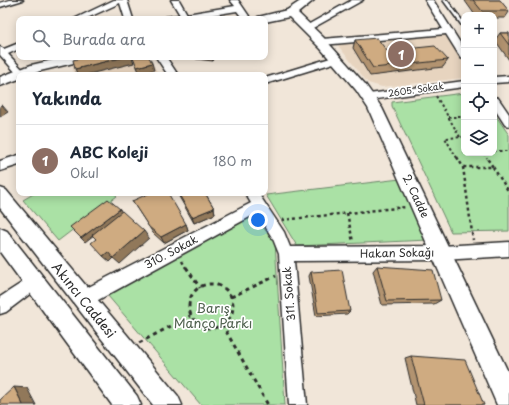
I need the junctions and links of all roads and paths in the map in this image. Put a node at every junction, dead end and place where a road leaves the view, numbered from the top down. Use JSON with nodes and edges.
{"nodes":[{"id":1,"x":19,"y":0,"type":"edge"},
{"id":2,"x":120,"y":0,"type":"edge"},
{"id":3,"x":123,"y":0,"type":"edge"},
{"id":4,"x":174,"y":0,"type":"edge"},
{"id":5,"x":234,"y":0,"type":"edge"},
{"id":6,"x":309,"y":0,"type":"edge"},
{"id":7,"x":359,"y":0,"type":"edge"},
{"id":8,"x":429,"y":0,"type":"edge"},
{"id":9,"x":445,"y":0,"type":"edge"},
{"id":10,"x":0,"y":5,"type":"edge"},
{"id":11,"x":239,"y":8,"type":"junction"},
{"id":12,"x":290,"y":12,"type":"junction"},
{"id":13,"x":85,"y":16,"type":"edge"},
{"id":14,"x":129,"y":16,"type":"edge"},
{"id":15,"x":184,"y":16,"type":"edge"},
{"id":16,"x":191,"y":16,"type":"edge"},
{"id":17,"x":244,"y":16,"type":"edge"},
{"id":18,"x":268,"y":18,"type":"edge"},
{"id":19,"x":461,"y":22,"type":"edge"},
{"id":20,"x":308,"y":27,"type":"junction"},
{"id":21,"x":447,"y":31,"type":"junction"},
{"id":22,"x":322,"y":42,"type":"junction"},
{"id":23,"x":16,"y":47,"type":"edge"},
{"id":24,"x":1,"y":52,"type":"edge"},
{"id":25,"x":461,"y":52,"type":"edge"},
{"id":26,"x":68,"y":60,"type":"edge"},
{"id":27,"x":163,"y":60,"type":"edge"},
{"id":28,"x":337,"y":60,"type":"junction"},
{"id":29,"x":20,"y":72,"type":"edge"},
{"id":30,"x":24,"y":72,"type":"edge"},
{"id":31,"x":171,"y":72,"type":"edge"},
{"id":32,"x":16,"y":75,"type":"edge"},
{"id":33,"x":509,"y":79,"type":"edge"},
{"id":34,"x":268,"y":80,"type":"edge"},
{"id":35,"x":497,"y":80,"type":"edge"},
{"id":36,"x":0,"y":82,"type":"edge"},
{"id":37,"x":461,"y":84,"type":"edge"},
{"id":38,"x":432,"y":88,"type":"junction"},
{"id":39,"x":369,"y":97,"type":"junction"},
{"id":40,"x":497,"y":104,"type":"edge"},
{"id":41,"x":448,"y":117,"type":"junction"},
{"id":42,"x":461,"y":117,"type":"edge"},
{"id":43,"x":509,"y":122,"type":"edge"},
{"id":44,"x":460,"y":137,"type":"joint"},
{"id":45,"x":497,"y":151,"type":"edge"},
{"id":46,"x":509,"y":151,"type":"edge"},
{"id":47,"x":486,"y":156,"type":"edge"},
{"id":48,"x":16,"y":161,"type":"edge"},
{"id":49,"x":0,"y":166,"type":"edge"},
{"id":50,"x":463,"y":167,"type":"junction"},
{"id":51,"x":493,"y":167,"type":"junction"},
{"id":52,"x":508,"y":189,"type":"edge"},
{"id":53,"x":509,"y":192,"type":"edge"},
{"id":54,"x":0,"y":195,"type":"edge"},
{"id":55,"x":255,"y":199,"type":"edge"},
{"id":56,"x":420,"y":206,"type":"junction"},
{"id":57,"x":347,"y":213,"type":"junction"},
{"id":58,"x":269,"y":221,"type":"junction"},
{"id":59,"x":0,"y":237,"type":"edge"},
{"id":60,"x":509,"y":249,"type":"edge"},
{"id":61,"x":175,"y":250,"type":"junction"},
{"id":62,"x":474,"y":251,"type":"junction"},
{"id":63,"x":442,"y":253,"type":"junction"},
{"id":64,"x":286,"y":254,"type":"junction"},
{"id":65,"x":355,"y":254,"type":"junction"},
{"id":66,"x":56,"y":266,"type":"junction"},
{"id":67,"x":287,"y":270,"type":"junction"},
{"id":68,"x":34,"y":282,"type":"junction"},
{"id":69,"x":200,"y":288,"type":"junction"},
{"id":70,"x":231,"y":297,"type":"junction"},
{"id":71,"x":83,"y":299,"type":"junction"},
{"id":72,"x":0,"y":306,"type":"edge"},
{"id":73,"x":190,"y":316,"type":"junction"},
{"id":74,"x":222,"y":324,"type":"junction"},
{"id":75,"x":125,"y":350,"type":"junction"},
{"id":76,"x":509,"y":402,"type":"edge"},
{"id":77,"x":128,"y":405,"type":"edge"},
{"id":78,"x":169,"y":405,"type":"edge"},
{"id":79,"x":268,"y":405,"type":"edge"},
{"id":80,"x":298,"y":405,"type":"edge"}],
"edges":[{"from":1,"to":10,"type":"street"},
{"from":2,"to":13,"type":"street"},
{"from":3,"to":14,"type":"street"},
{"from":4,"to":15,"type":"street"},
{"from":5,"to":11,"type":"street"},
{"from":6,"to":12,"type":"street"},
{"from":7,"to":20,"type":"street"},
{"from":8,"to":21,"type":"street"},
{"from":9,"to":19,"type":"lane"},
{"from":11,"to":16,"type":"street"},
{"from":11,"to":17,"type":"street"},
{"from":12,"to":18,"type":"street"},
{"from":12,"to":20,"type":"street","name":"2. Cadde"},
{"from":20,"to":22,"type":"street","name":"2. Cadde"},
{"from":21,"to":22,"type":"street"},
{"from":21,"to":25,"type":"street"},
{"from":22,"to":28,"type":"street","name":"2. Cadde"},
{"from":23,"to":24,"type":"street"},
{"from":24,"to":29,"type":"street"},
{"from":26,"to":30,"type":"street"},
{"from":27,"to":31,"type":"street"},
{"from":28,"to":34,"type":"street"},
{"from":28,"to":39,"type":"street","name":"2. Cadde"},
{"from":32,"to":36,"type":"street"},
{"from":33,"to":35,"type":"street"},
{"from":37,"to":38,"type":"street","name":"2605. Sokak"},
{"from":38,"to":39,"type":"street","name":"2605. Sokak"},
{"from":38,"to":41,"type":"path"},
{"from":39,"to":56,"type":"street","name":"2. Cadde"},
{"from":40,"to":43,"type":"street"},
{"from":41,"to":42,"type":"path"},
{"from":41,"to":44,"type":"path"},
{"from":44,"to":50,"type":"path"},
{"from":45,"to":46,"type":"path"},
{"from":47,"to":51,"type":"path"},
{"from":48,"to":49,"type":"street"},
{"from":50,"to":51,"type":"path"},
{"from":50,"to":62,"type":"path"},
{"from":51,"to":52,"type":"path"},
{"from":52,"to":53,"type":"path"},
{"from":54,"to":66,"type":"street","name":"Akıncı Caddesi"},
{"from":55,"to":58,"type":"street","name":"311. Sokak"},
{"from":55,"to":61,"type":"street","name":"310. Sokak"},
{"from":56,"to":57,"type":"path"},
{"from":56,"to":63,"type":"street","name":"2. Cadde"},
{"from":57,"to":58,"type":"path"},
{"from":57,"to":65,"type":"path"},
{"from":58,"to":64,"type":"street","name":"311. Sokak"},
{"from":59,"to":68,"type":"street"},
{"from":60,"to":62,"type":"street","name":"Hakan Sokağı"},
{"from":61,"to":69,"type":"path"},
{"from":61,"to":71,"type":"street","name":"310. Sokak"},
{"from":62,"to":63,"type":"street","name":"Hakan Sokağı"},
{"from":63,"to":65,"type":"street","name":"Hakan Sokağı"},
{"from":63,"to":76,"type":"street","name":"2. Cadde"},
{"from":64,"to":65,"type":"street","name":"Hakan Sokağı"},
{"from":64,"to":67,"type":"street","name":"311. Sokak"},
{"from":66,"to":68,"type":"street"},
{"from":66,"to":71,"type":"street","name":"Akıncı Caddesi"},
{"from":67,"to":70,"type":"path"},
{"from":67,"to":80,"type":"street","name":"311. Sokak"},
{"from":68,"to":72,"type":"street"},
{"from":68,"to":77,"type":"street"},
{"from":69,"to":70,"type":"path"},
{"from":69,"to":73,"type":"path"},
{"from":70,"to":74,"type":"path"},
{"from":71,"to":75,"type":"street","name":"Akıncı Caddesi"},
{"from":73,"to":74,"type":"path"},
{"from":73,"to":75,"type":"path"},
{"from":74,"to":79,"type":"path"},
{"from":75,"to":78,"type":"street","name":"Akıncı Caddesi"}]}
